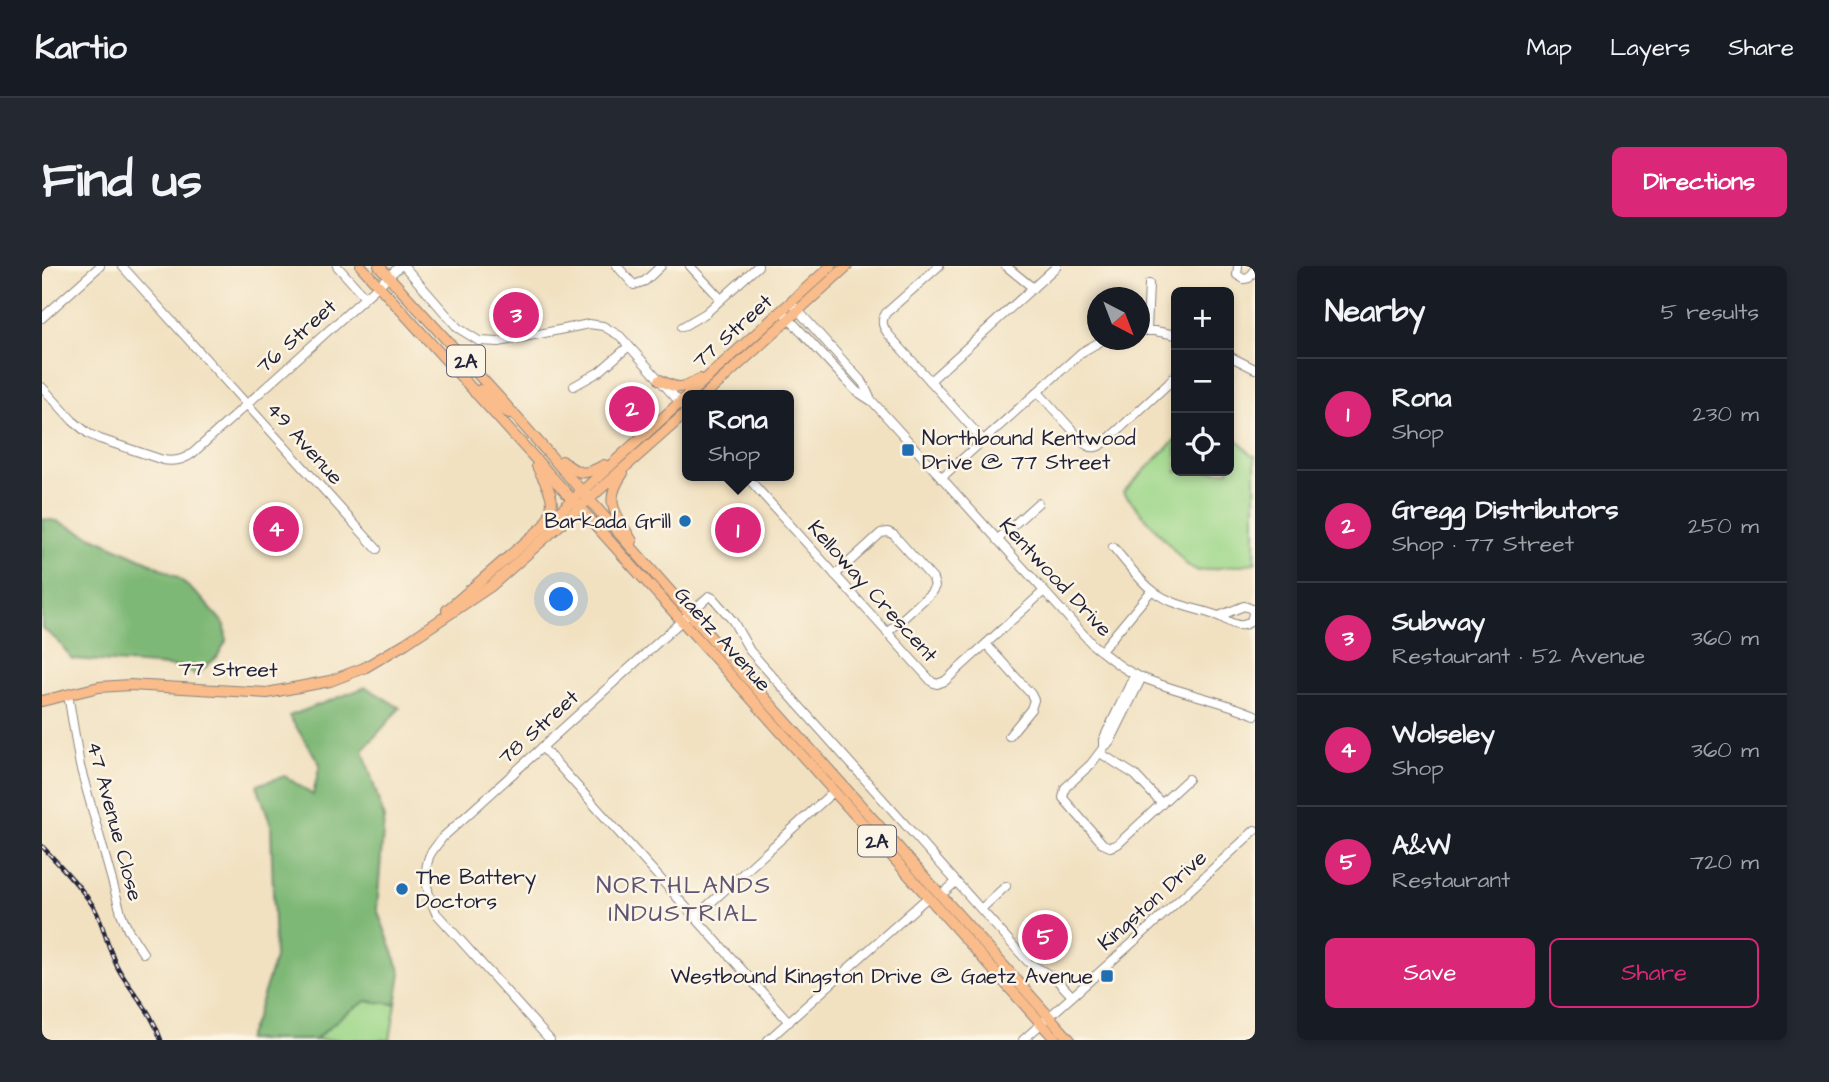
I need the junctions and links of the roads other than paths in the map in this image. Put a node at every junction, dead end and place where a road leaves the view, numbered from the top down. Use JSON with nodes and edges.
{"nodes":[{"id":1,"x":100,"y":266,"type":"edge"},
{"id":2,"x":122,"y":266,"type":"edge"},
{"id":3,"x":337,"y":266,"type":"edge"},
{"id":4,"x":360,"y":266,"type":"edge"},
{"id":5,"x":379,"y":266,"type":"edge"},
{"id":6,"x":402,"y":266,"type":"edge"},
{"id":7,"x":617,"y":266,"type":"edge"},
{"id":8,"x":661,"y":266,"type":"edge"},
{"id":9,"x":690,"y":266,"type":"edge"},
{"id":10,"x":758,"y":266,"type":"edge"},
{"id":11,"x":831,"y":266,"type":"edge"},
{"id":12,"x":847,"y":266,"type":"edge"},
{"id":13,"x":939,"y":266,"type":"edge"},
{"id":14,"x":1006,"y":266,"type":"edge"},
{"id":15,"x":1058,"y":266,"type":"edge"},
{"id":16,"x":1238,"y":266,"type":"edge"},
{"id":17,"x":1255,"y":271,"type":"edge"},
{"id":18,"x":388,"y":276,"type":"junction"},
{"id":19,"x":1149,"y":284,"type":"dead end"},
{"id":20,"x":378,"y":286,"type":"junction"},
{"id":21,"x":1149,"y":287,"type":"edge"},
{"id":22,"x":1033,"y":288,"type":"junction"},
{"id":23,"x":365,"y":297,"type":"junction"},
{"id":24,"x":721,"y":299,"type":"junction"},
{"id":25,"x":795,"y":307,"type":"junction"},
{"id":26,"x":786,"y":315,"type":"junction"},
{"id":27,"x":42,"y":318,"type":"edge"},
{"id":28,"x":682,"y":327,"type":"dead end"},
{"id":29,"x":1150,"y":331,"type":"edge"},
{"id":30,"x":1171,"y":334,"type":"edge"},
{"id":31,"x":629,"y":346,"type":"junction"},
{"id":32,"x":1087,"y":349,"type":"edge"},
{"id":33,"x":1234,"y":358,"type":"edge"},
{"id":34,"x":1255,"y":369,"type":"edge"},
{"id":35,"x":713,"y":373,"type":"junction"},
{"id":36,"x":660,"y":380,"type":"junction"},
{"id":37,"x":1171,"y":380,"type":"edge"},
{"id":38,"x":930,"y":381,"type":"junction"},
{"id":39,"x":574,"y":386,"type":"dead end"},
{"id":40,"x":42,"y":387,"type":"edge"},
{"id":41,"x":698,"y":390,"type":"edge"},
{"id":42,"x":710,"y":390,"type":"edge"},
{"id":43,"x":1038,"y":392,"type":"junction"},
{"id":44,"x":475,"y":393,"type":"junction"},
{"id":45,"x":682,"y":399,"type":"edge"},
{"id":46,"x":873,"y":402,"type":"junction"},
{"id":47,"x":247,"y":404,"type":"junction"},
{"id":48,"x":682,"y":406,"type":"edge"},
{"id":49,"x":682,"y":407,"type":"edge"},
{"id":50,"x":518,"y":419,"type":"junction"},
{"id":51,"x":984,"y":440,"type":"junction"},
{"id":52,"x":543,"y":447,"type":"junction"},
{"id":53,"x":631,"y":447,"type":"junction"},
{"id":54,"x":530,"y":453,"type":"junction"},
{"id":55,"x":631,"y":461,"type":"junction"},
{"id":56,"x":941,"y":478,"type":"junction"},
{"id":57,"x":750,"y":481,"type":"edge"},
{"id":58,"x":581,"y":501,"type":"junction"},
{"id":59,"x":1038,"y":503,"type":"dead end"},
{"id":60,"x":544,"y":527,"type":"junction"},
{"id":61,"x":998,"y":540,"type":"junction"},
{"id":62,"x":1113,"y":547,"type":"dead end"},
{"id":63,"x":377,"y":549,"type":"dead end"},
{"id":64,"x":642,"y":560,"type":"junction"},
{"id":65,"x":835,"y":575,"type":"junction"},
{"id":66,"x":1152,"y":590,"type":"junction"},
{"id":67,"x":1044,"y":591,"type":"junction"},
{"id":68,"x":1219,"y":616,"type":"dead end"},
{"id":69,"x":686,"y":617,"type":"junction"},
{"id":70,"x":887,"y":633,"type":"junction"},
{"id":71,"x":406,"y":643,"type":"junction"},
{"id":72,"x":986,"y":644,"type":"junction"},
{"id":73,"x":1101,"y":651,"type":"junction"},
{"id":74,"x":1139,"y":676,"type":"junction"},
{"id":75,"x":68,"y":694,"type":"junction"},
{"id":76,"x":42,"y":701,"type":"edge"},
{"id":77,"x":1255,"y":715,"type":"edge"},
{"id":78,"x":1009,"y":736,"type":"dead end"},
{"id":79,"x":542,"y":747,"type":"junction"},
{"id":80,"x":1101,"y":751,"type":"junction"},
{"id":81,"x":1188,"y":779,"type":"dead end"},
{"id":82,"x":833,"y":792,"type":"junction"},
{"id":83,"x":1162,"y":804,"type":"junction"},
{"id":84,"x":1255,"y":830,"type":"edge"},
{"id":85,"x":956,"y":882,"type":"junction"},
{"id":86,"x":1006,"y":886,"type":"dead end"},
{"id":87,"x":942,"y":895,"type":"junction"},
{"id":88,"x":928,"y":897,"type":"junction"},
{"id":89,"x":981,"y":909,"type":"junction"},
{"id":90,"x":695,"y":917,"type":"junction"},
{"id":91,"x":143,"y":953,"type":"dead end"},
{"id":92,"x":1072,"y":996,"type":"junction"},
{"id":93,"x":1045,"y":1020,"type":"junction"},
{"id":94,"x":789,"y":1022,"type":"junction"},
{"id":95,"x":550,"y":1040,"type":"edge"},
{"id":96,"x":768,"y":1040,"type":"edge"},
{"id":97,"x":1023,"y":1040,"type":"edge"},
{"id":98,"x":1055,"y":1040,"type":"edge"},
{"id":99,"x":1070,"y":1040,"type":"edge"}],
"edges":[{"from":1,"to":27,"type":"street"},
{"from":2,"to":47,"type":"street","name":"49 Avenue"},
{"from":3,"to":23,"type":"street"},
{"from":4,"to":20,"type":"main road","name":"Gaetz Avenue","number":"2A"},
{"from":5,"to":18,"type":"main road","name":"Gaetz Avenue","number":"2A"},
{"from":6,"to":18,"type":"street","name":"76 Street"},
{"from":6,"to":31,"type":"street"},
{"from":7,"to":8,"type":"street"},
{"from":9,"to":24,"type":"street"},
{"from":10,"to":24,"type":"street"},
{"from":11,"to":25,"type":"main road"},
{"from":12,"to":25,"type":"main road","name":"77 Street"},
{"from":13,"to":38,"type":"street"},
{"from":14,"to":22,"type":"street"},
{"from":15,"to":22,"type":"street"},
{"from":16,"to":17,"type":"street"},
{"from":18,"to":20,"type":"street","name":"76 Street"},
{"from":18,"to":50,"type":"main road","name":"Gaetz Avenue","number":"2A"},
{"from":19,"to":21,"type":"street"},
{"from":20,"to":23,"type":"street","name":"76 Street"},
{"from":20,"to":44,"type":"main road","name":"Gaetz Avenue","number":"2A"},
{"from":22,"to":38,"type":"street"},
{"from":23,"to":47,"type":"street","name":"76 Street"},
{"from":24,"to":28,"type":"street"},
{"from":25,"to":26,"type":"main road"},
{"from":25,"to":46,"type":"street","name":"Kentwood Drive"},
{"from":26,"to":35,"type":"main road","name":"77 Street"},
{"from":26,"to":42,"type":"main road","name":"77 Street"},
{"from":26,"to":46,"type":"street","name":"Kentwood Drive"},
{"from":29,"to":30,"type":"street"},
{"from":31,"to":36,"type":"street"},
{"from":31,"to":39,"type":"street"},
{"from":32,"to":43,"type":"street"},
{"from":33,"to":34,"type":"street"},
{"from":35,"to":36,"type":"main road"},
{"from":35,"to":41,"type":"main road","name":"77 Street"},
{"from":36,"to":45,"type":"street"},
{"from":37,"to":43,"type":"street"},
{"from":38,"to":51,"type":"street"},
{"from":40,"to":47,"type":"street","name":"76 Street"},
{"from":43,"to":51,"type":"street"},
{"from":44,"to":50,"type":"main road"},
{"from":44,"to":54,"type":"main road","name":"Gaetz Avenue","number":"2A"},
{"from":46,"to":56,"type":"street","name":"Kentwood Drive"},
{"from":47,"to":63,"type":"street","name":"49 Avenue"},
{"from":48,"to":53,"type":"main road","name":"77 Street"},
{"from":49,"to":55,"type":"main road","name":"77 Street"},
{"from":50,"to":52,"type":"main road","name":"Gaetz Avenue","number":"2A"},
{"from":51,"to":56,"type":"street"},
{"from":52,"to":53,"type":"main road"},
{"from":52,"to":58,"type":"main road","name":"Gaetz Avenue","number":"2A"},
{"from":53,"to":58,"type":"main road","name":"77 Street"},
{"from":54,"to":58,"type":"main road","name":"Gaetz Avenue","number":"2A"},
{"from":54,"to":60,"type":"main road"},
{"from":55,"to":58,"type":"main road","name":"77 Street"},
{"from":55,"to":64,"type":"main road"},
{"from":56,"to":61,"type":"street","name":"Kentwood Drive"},
{"from":57,"to":65,"type":"street","name":"Kelloway Crescent"},
{"from":58,"to":60,"type":"main road","name":"77 Street"},
{"from":58,"to":64,"type":"main road","name":"Gaetz Avenue","number":"2A"},
{"from":58,"to":69,"type":"main road","name":"Gaetz Avenue","number":"2A"},
{"from":58,"to":71,"type":"main road","name":"77 Street"},
{"from":59,"to":61,"type":"street"},
{"from":60,"to":71,"type":"main road","name":"77 Street"},
{"from":61,"to":67,"type":"street","name":"Kentwood Drive"},
{"from":62,"to":66,"type":"street"},
{"from":64,"to":69,"type":"main road","name":"Gaetz Avenue","number":"2A"},
{"from":65,"to":70,"type":"street","name":"Kelloway Crescent"},
{"from":65,"to":70,"type":"street"},
{"from":66,"to":68,"type":"street"},
{"from":66,"to":73,"type":"street"},
{"from":67,"to":72,"type":"street","name":"Kelloway Crescent"},
{"from":67,"to":73,"type":"street","name":"Kentwood Drive"},
{"from":69,"to":79,"type":"street","name":"78 Street"},
{"from":69,"to":82,"type":"main road","name":"Gaetz Avenue","number":"2A"},
{"from":69,"to":85,"type":"street","name":"Gaetz Avenue"},
{"from":69,"to":87,"type":"main road","name":"Gaetz Avenue","number":"2A"},
{"from":70,"to":72,"type":"street","name":"Kelloway Crescent"},
{"from":71,"to":75,"type":"main road","name":"77 Street"},
{"from":72,"to":78,"type":"street"},
{"from":73,"to":74,"type":"street","name":"Kentwood Drive"},
{"from":74,"to":77,"type":"street","name":"Kentwood Drive"},
{"from":74,"to":80,"type":"street"},
{"from":75,"to":76,"type":"main road","name":"77 Street"},
{"from":75,"to":91,"type":"street","name":"47 Avenue Close"},
{"from":79,"to":90,"type":"street"},
{"from":79,"to":95,"type":"street","name":"78 Street"},
{"from":80,"to":83,"type":"street"},
{"from":80,"to":83,"type":"street"},
{"from":81,"to":83,"type":"street"},
{"from":82,"to":88,"type":"main road","name":"Gaetz Avenue","number":"2A"},
{"from":82,"to":90,"type":"street"},
{"from":84,"to":92,"type":"street","name":"Kingston Drive"},
{"from":85,"to":87,"type":"street"},
{"from":85,"to":89,"type":"street","name":"Gaetz Avenue"},
{"from":86,"to":89,"type":"street"},
{"from":87,"to":93,"type":"main road","name":"Gaetz Avenue","number":"2A"},
{"from":88,"to":93,"type":"main road","name":"Gaetz Avenue","number":"2A"},
{"from":88,"to":94,"type":"street"},
{"from":89,"to":92,"type":"street","name":"Gaetz Avenue"},
{"from":90,"to":94,"type":"street"},
{"from":92,"to":93,"type":"street","name":"Kingston Drive"},
{"from":93,"to":97,"type":"street","name":"Kingston Drive"},
{"from":93,"to":98,"type":"main road","name":"Gaetz Avenue","number":"2A"},
{"from":93,"to":99,"type":"main road","name":"Gaetz Avenue","number":"2A"},
{"from":94,"to":96,"type":"street"}]}
